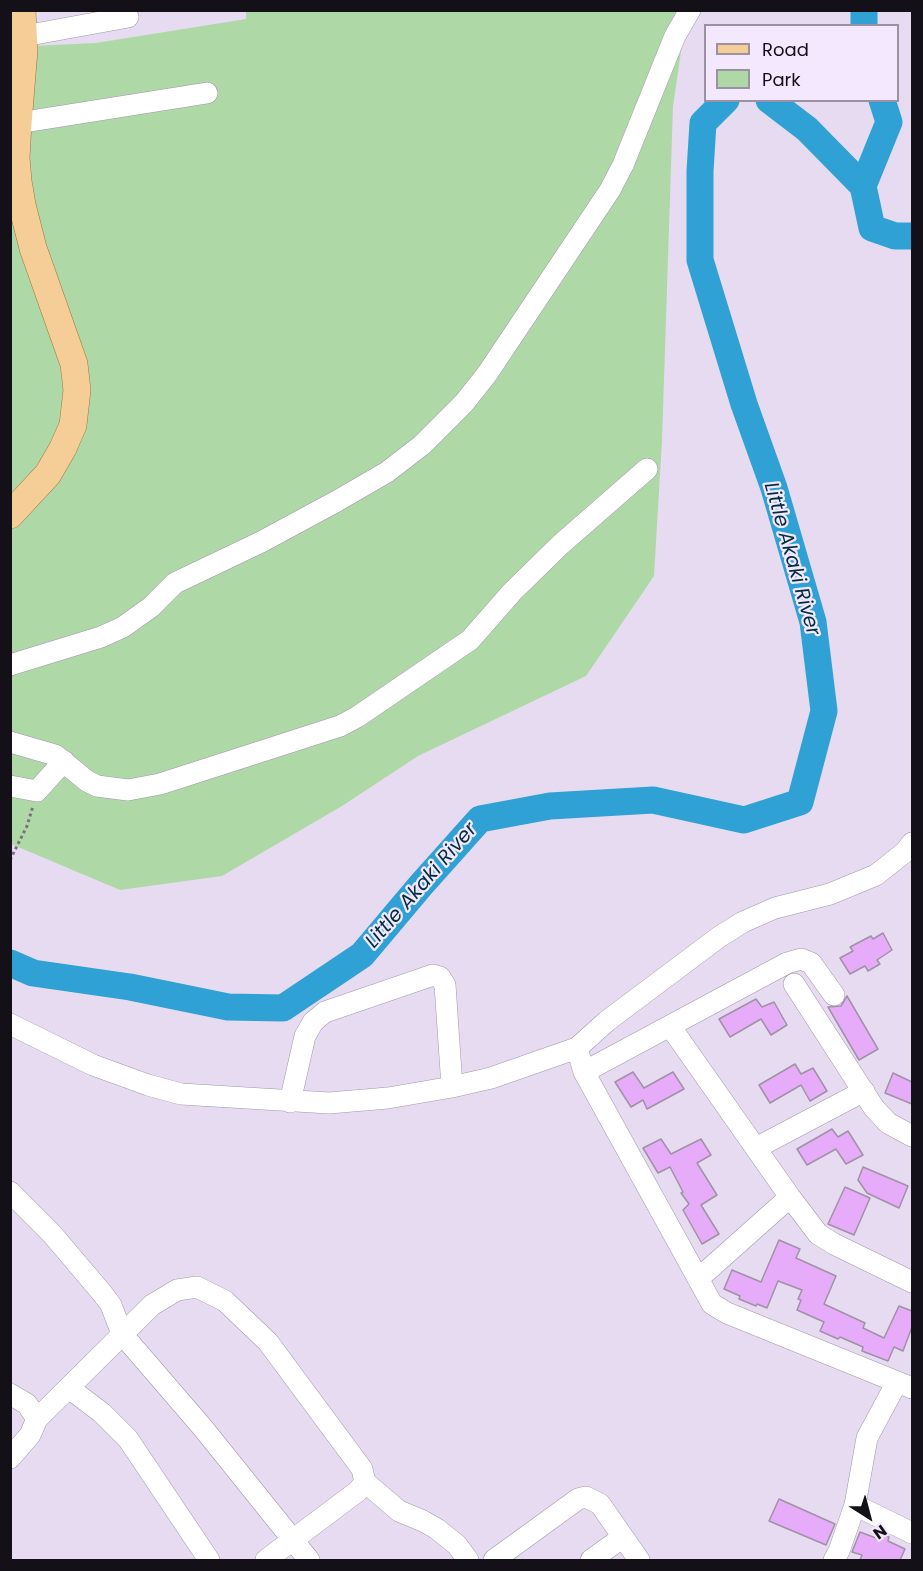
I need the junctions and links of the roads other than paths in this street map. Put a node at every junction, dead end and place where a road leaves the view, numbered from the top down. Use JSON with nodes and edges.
{"nodes":[{"id":1,"x":690,"y":10,"type":"edge"},
{"id":2,"x":128,"y":17,"type":"dead end"},
{"id":3,"x":17,"y":26,"type":"edge"},
{"id":4,"x":207,"y":93,"type":"dead end"},
{"id":5,"x":14,"y":116,"type":"edge"},
{"id":6,"x":10,"y":179,"type":"edge"},
{"id":7,"x":647,"y":469,"type":"dead end"},
{"id":8,"x":10,"y":504,"type":"edge"},
{"id":9,"x":10,"y":515,"type":"edge"},
{"id":10,"x":10,"y":665,"type":"edge"},
{"id":11,"x":10,"y":742,"type":"edge"},
{"id":12,"x":64,"y":761,"type":"junction"},
{"id":13,"x":10,"y":786,"type":"edge"},
{"id":14,"x":912,"y":843,"type":"edge"},
{"id":15,"x":794,"y":984,"type":"dead end"},
{"id":16,"x":834,"y":995,"type":"dead end"},
{"id":17,"x":10,"y":1024,"type":"edge"},
{"id":18,"x":670,"y":1026,"type":"junction"},
{"id":19,"x":577,"y":1048,"type":"junction"},
{"id":20,"x":584,"y":1072,"type":"junction"},
{"id":21,"x":452,"y":1087,"type":"junction"},
{"id":22,"x":864,"y":1091,"type":"junction"},
{"id":23,"x":290,"y":1102,"type":"junction"},
{"id":24,"x":912,"y":1136,"type":"edge"},
{"id":25,"x":756,"y":1148,"type":"junction"},
{"id":26,"x":10,"y":1192,"type":"edge"},
{"id":27,"x":790,"y":1197,"type":"junction"},
{"id":28,"x":698,"y":1279,"type":"junction"},
{"id":29,"x":912,"y":1282,"type":"edge"},
{"id":30,"x":122,"y":1334,"type":"junction"},
{"id":31,"x":908,"y":1384,"type":"edge"},
{"id":32,"x":69,"y":1388,"type":"junction"},
{"id":33,"x":10,"y":1394,"type":"edge"},
{"id":34,"x":37,"y":1419,"type":"junction"},
{"id":35,"x":10,"y":1458,"type":"edge"},
{"id":36,"x":365,"y":1482,"type":"junction"},
{"id":37,"x":855,"y":1505,"type":"junction"},
{"id":38,"x":912,"y":1533,"type":"edge"},
{"id":39,"x":623,"y":1538,"type":"junction"},
{"id":40,"x":292,"y":1541,"type":"junction"},
{"id":41,"x":209,"y":1560,"type":"edge"},
{"id":42,"x":266,"y":1560,"type":"edge"},
{"id":43,"x":309,"y":1560,"type":"edge"},
{"id":44,"x":468,"y":1560,"type":"edge"},
{"id":45,"x":494,"y":1560,"type":"edge"},
{"id":46,"x":591,"y":1560,"type":"edge"},
{"id":47,"x":639,"y":1560,"type":"edge"},
{"id":48,"x":834,"y":1560,"type":"edge"}],
"edges":[{"from":1,"to":10,"type":"street"},
{"from":2,"to":3,"type":"street"},
{"from":3,"to":5,"type":"main road"},
{"from":4,"to":5,"type":"street"},
{"from":5,"to":9,"type":"main road"},
{"from":6,"to":8,"type":"main road"},
{"from":7,"to":12,"type":"street"},
{"from":11,"to":12,"type":"street"},
{"from":12,"to":13,"type":"street"},
{"from":14,"to":19,"type":"street"},
{"from":15,"to":22,"type":"street"},
{"from":16,"to":18,"type":"street"},
{"from":17,"to":23,"type":"street"},
{"from":18,"to":20,"type":"street"},
{"from":18,"to":25,"type":"street"},
{"from":19,"to":20,"type":"street"},
{"from":19,"to":21,"type":"street"},
{"from":20,"to":28,"type":"street"},
{"from":21,"to":23,"type":"street"},
{"from":21,"to":23,"type":"street"},
{"from":22,"to":24,"type":"street"},
{"from":22,"to":25,"type":"street"},
{"from":25,"to":27,"type":"street"},
{"from":26,"to":30,"type":"street"},
{"from":27,"to":28,"type":"street"},
{"from":27,"to":29,"type":"street"},
{"from":28,"to":31,"type":"street"},
{"from":30,"to":32,"type":"street"},
{"from":30,"to":36,"type":"street"},
{"from":30,"to":40,"type":"street"},
{"from":31,"to":37,"type":"street"},
{"from":32,"to":34,"type":"street"},
{"from":32,"to":41,"type":"street"},
{"from":33,"to":34,"type":"street"},
{"from":34,"to":35,"type":"street"},
{"from":36,"to":40,"type":"street"},
{"from":36,"to":44,"type":"street"},
{"from":37,"to":38,"type":"street"},
{"from":37,"to":48,"type":"street"},
{"from":39,"to":45,"type":"street"},
{"from":39,"to":46,"type":"street"},
{"from":39,"to":47,"type":"street"},
{"from":40,"to":42,"type":"street"},
{"from":40,"to":43,"type":"street"}]}
